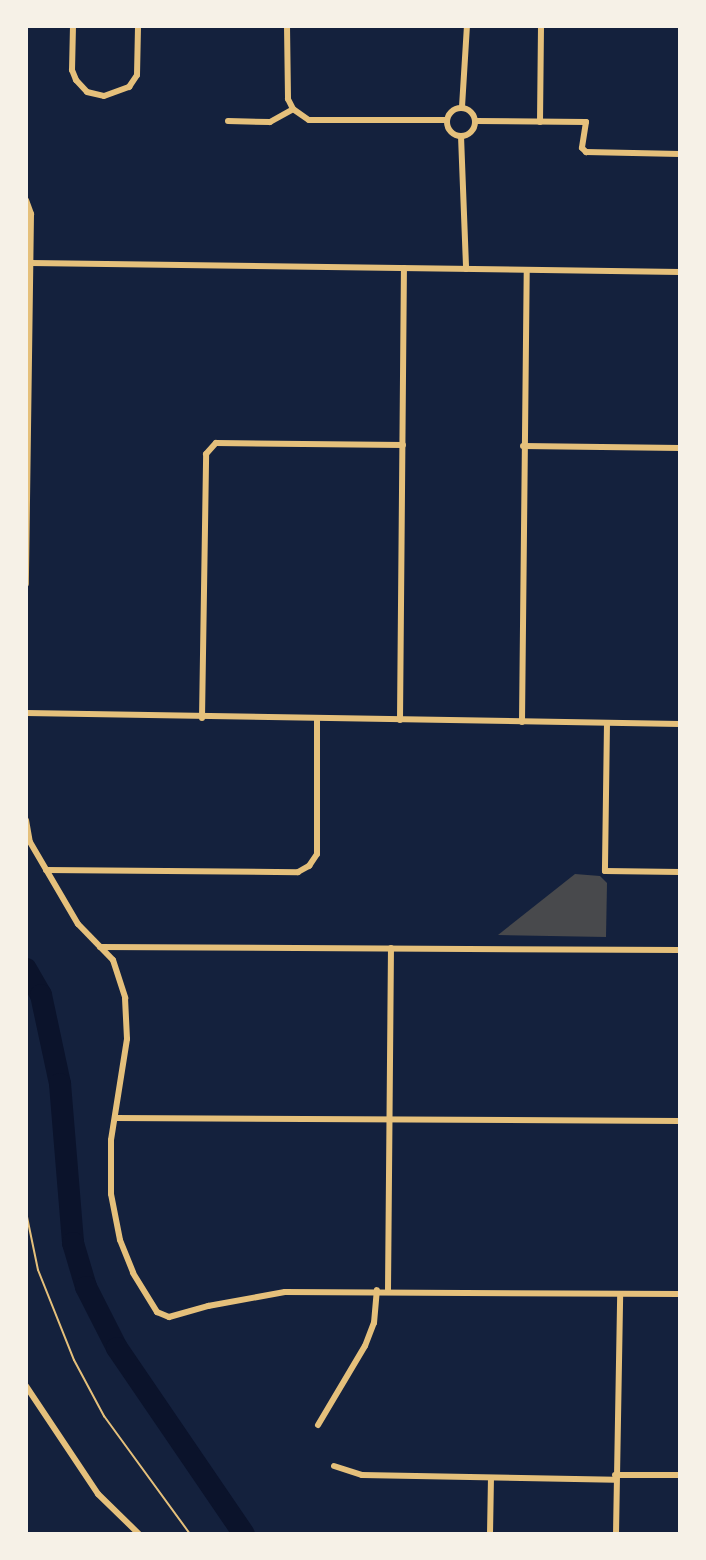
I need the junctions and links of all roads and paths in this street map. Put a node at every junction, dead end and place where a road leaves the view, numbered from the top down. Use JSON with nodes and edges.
{"nodes":[{"id":1,"x":73,"y":26,"type":"edge"},
{"id":2,"x":138,"y":26,"type":"edge"},
{"id":3,"x":287,"y":26,"type":"edge"},
{"id":4,"x":467,"y":26,"type":"edge"},
{"id":5,"x":541,"y":26,"type":"edge"},
{"id":6,"x":462,"y":107,"type":"junction"},
{"id":7,"x":293,"y":109,"type":"junction"},
{"id":8,"x":447,"y":120,"type":"junction"},
{"id":9,"x":228,"y":121,"type":"dead end"},
{"id":10,"x":476,"y":121,"type":"junction"},
{"id":11,"x":540,"y":122,"type":"junction"},
{"id":12,"x":461,"y":136,"type":"junction"},
{"id":13,"x":680,"y":154,"type":"edge"},
{"id":14,"x":27,"y":201,"type":"edge"},
{"id":15,"x":31,"y":263,"type":"junction"},
{"id":16,"x":404,"y":268,"type":"junction"},
{"id":17,"x":466,"y":269,"type":"junction"},
{"id":18,"x":527,"y":270,"type":"junction"},
{"id":19,"x":680,"y":272,"type":"edge"},
{"id":20,"x":403,"y":445,"type":"junction"},
{"id":21,"x":523,"y":446,"type":"junction"},
{"id":22,"x":680,"y":448,"type":"edge"},
{"id":23,"x":26,"y":496,"type":"edge"},
{"id":24,"x":26,"y":584,"type":"edge"},
{"id":25,"x":26,"y":713,"type":"edge"},
{"id":26,"x":202,"y":718,"type":"junction"},
{"id":27,"x":317,"y":719,"type":"junction"},
{"id":28,"x":400,"y":720,"type":"junction"},
{"id":29,"x":522,"y":722,"type":"junction"},
{"id":30,"x":607,"y":723,"type":"junction"},
{"id":31,"x":680,"y":724,"type":"edge"},
{"id":32,"x":26,"y":820,"type":"edge"},
{"id":33,"x":46,"y":870,"type":"junction"},
{"id":34,"x":680,"y":872,"type":"edge"},
{"id":35,"x":100,"y":947,"type":"junction"},
{"id":36,"x":391,"y":948,"type":"junction"},
{"id":37,"x":680,"y":950,"type":"edge"},
{"id":38,"x":115,"y":1118,"type":"junction"},
{"id":39,"x":389,"y":1119,"type":"junction"},
{"id":40,"x":680,"y":1121,"type":"edge"},
{"id":41,"x":26,"y":1212,"type":"edge"},
{"id":42,"x":377,"y":1290,"type":"junction"},
{"id":43,"x":388,"y":1290,"type":"junction"},
{"id":44,"x":620,"y":1294,"type":"junction"},
{"id":45,"x":680,"y":1294,"type":"edge"},
{"id":46,"x":26,"y":1386,"type":"edge"},
{"id":47,"x":318,"y":1425,"type":"dead end"},
{"id":48,"x":334,"y":1466,"type":"dead end"},
{"id":49,"x":680,"y":1475,"type":"edge"},
{"id":50,"x":491,"y":1478,"type":"junction"},
{"id":51,"x":615,"y":1478,"type":"junction"},
{"id":52,"x":139,"y":1534,"type":"edge"},
{"id":53,"x":190,"y":1534,"type":"edge"},
{"id":54,"x":490,"y":1534,"type":"edge"},
{"id":55,"x":616,"y":1534,"type":"edge"}],
"edges":[{"from":1,"to":2,"type":"street"},
{"from":3,"to":7,"type":"street"},
{"from":4,"to":6,"type":"street"},
{"from":5,"to":11,"type":"street"},
{"from":6,"to":8,"type":"street"},
{"from":6,"to":10,"type":"street"},
{"from":7,"to":8,"type":"street"},
{"from":7,"to":9,"type":"street"},
{"from":8,"to":12,"type":"street"},
{"from":10,"to":11,"type":"street"},
{"from":10,"to":12,"type":"street"},
{"from":11,"to":13,"type":"street"},
{"from":12,"to":17,"type":"street"},
{"from":14,"to":15,"type":"street"},
{"from":15,"to":16,"type":"street"},
{"from":15,"to":23,"type":"street"},
{"from":16,"to":17,"type":"street"},
{"from":16,"to":20,"type":"street"},
{"from":17,"to":18,"type":"street"},
{"from":18,"to":19,"type":"street"},
{"from":18,"to":21,"type":"street"},
{"from":20,"to":26,"type":"street"},
{"from":20,"to":28,"type":"street"},
{"from":21,"to":22,"type":"street"},
{"from":21,"to":29,"type":"street"},
{"from":23,"to":24,"type":"street"},
{"from":25,"to":26,"type":"street"},
{"from":26,"to":27,"type":"street"},
{"from":27,"to":28,"type":"street"},
{"from":27,"to":33,"type":"street"},
{"from":28,"to":29,"type":"street"},
{"from":29,"to":30,"type":"street"},
{"from":30,"to":31,"type":"street"},
{"from":30,"to":34,"type":"street"},
{"from":32,"to":33,"type":"street"},
{"from":33,"to":35,"type":"street"},
{"from":35,"to":36,"type":"street"},
{"from":35,"to":38,"type":"street"},
{"from":36,"to":37,"type":"street"},
{"from":36,"to":39,"type":"street"},
{"from":38,"to":39,"type":"street"},
{"from":38,"to":42,"type":"street"},
{"from":39,"to":40,"type":"street"},
{"from":39,"to":43,"type":"street"},
{"from":41,"to":53,"type":"path"},
{"from":42,"to":43,"type":"street"},
{"from":42,"to":47,"type":"street"},
{"from":43,"to":44,"type":"street"},
{"from":44,"to":45,"type":"street"},
{"from":44,"to":51,"type":"street"},
{"from":46,"to":52,"type":"street"},
{"from":48,"to":50,"type":"street"},
{"from":49,"to":51,"type":"street"},
{"from":50,"to":51,"type":"street"},
{"from":50,"to":54,"type":"street"},
{"from":51,"to":55,"type":"street"}]}
